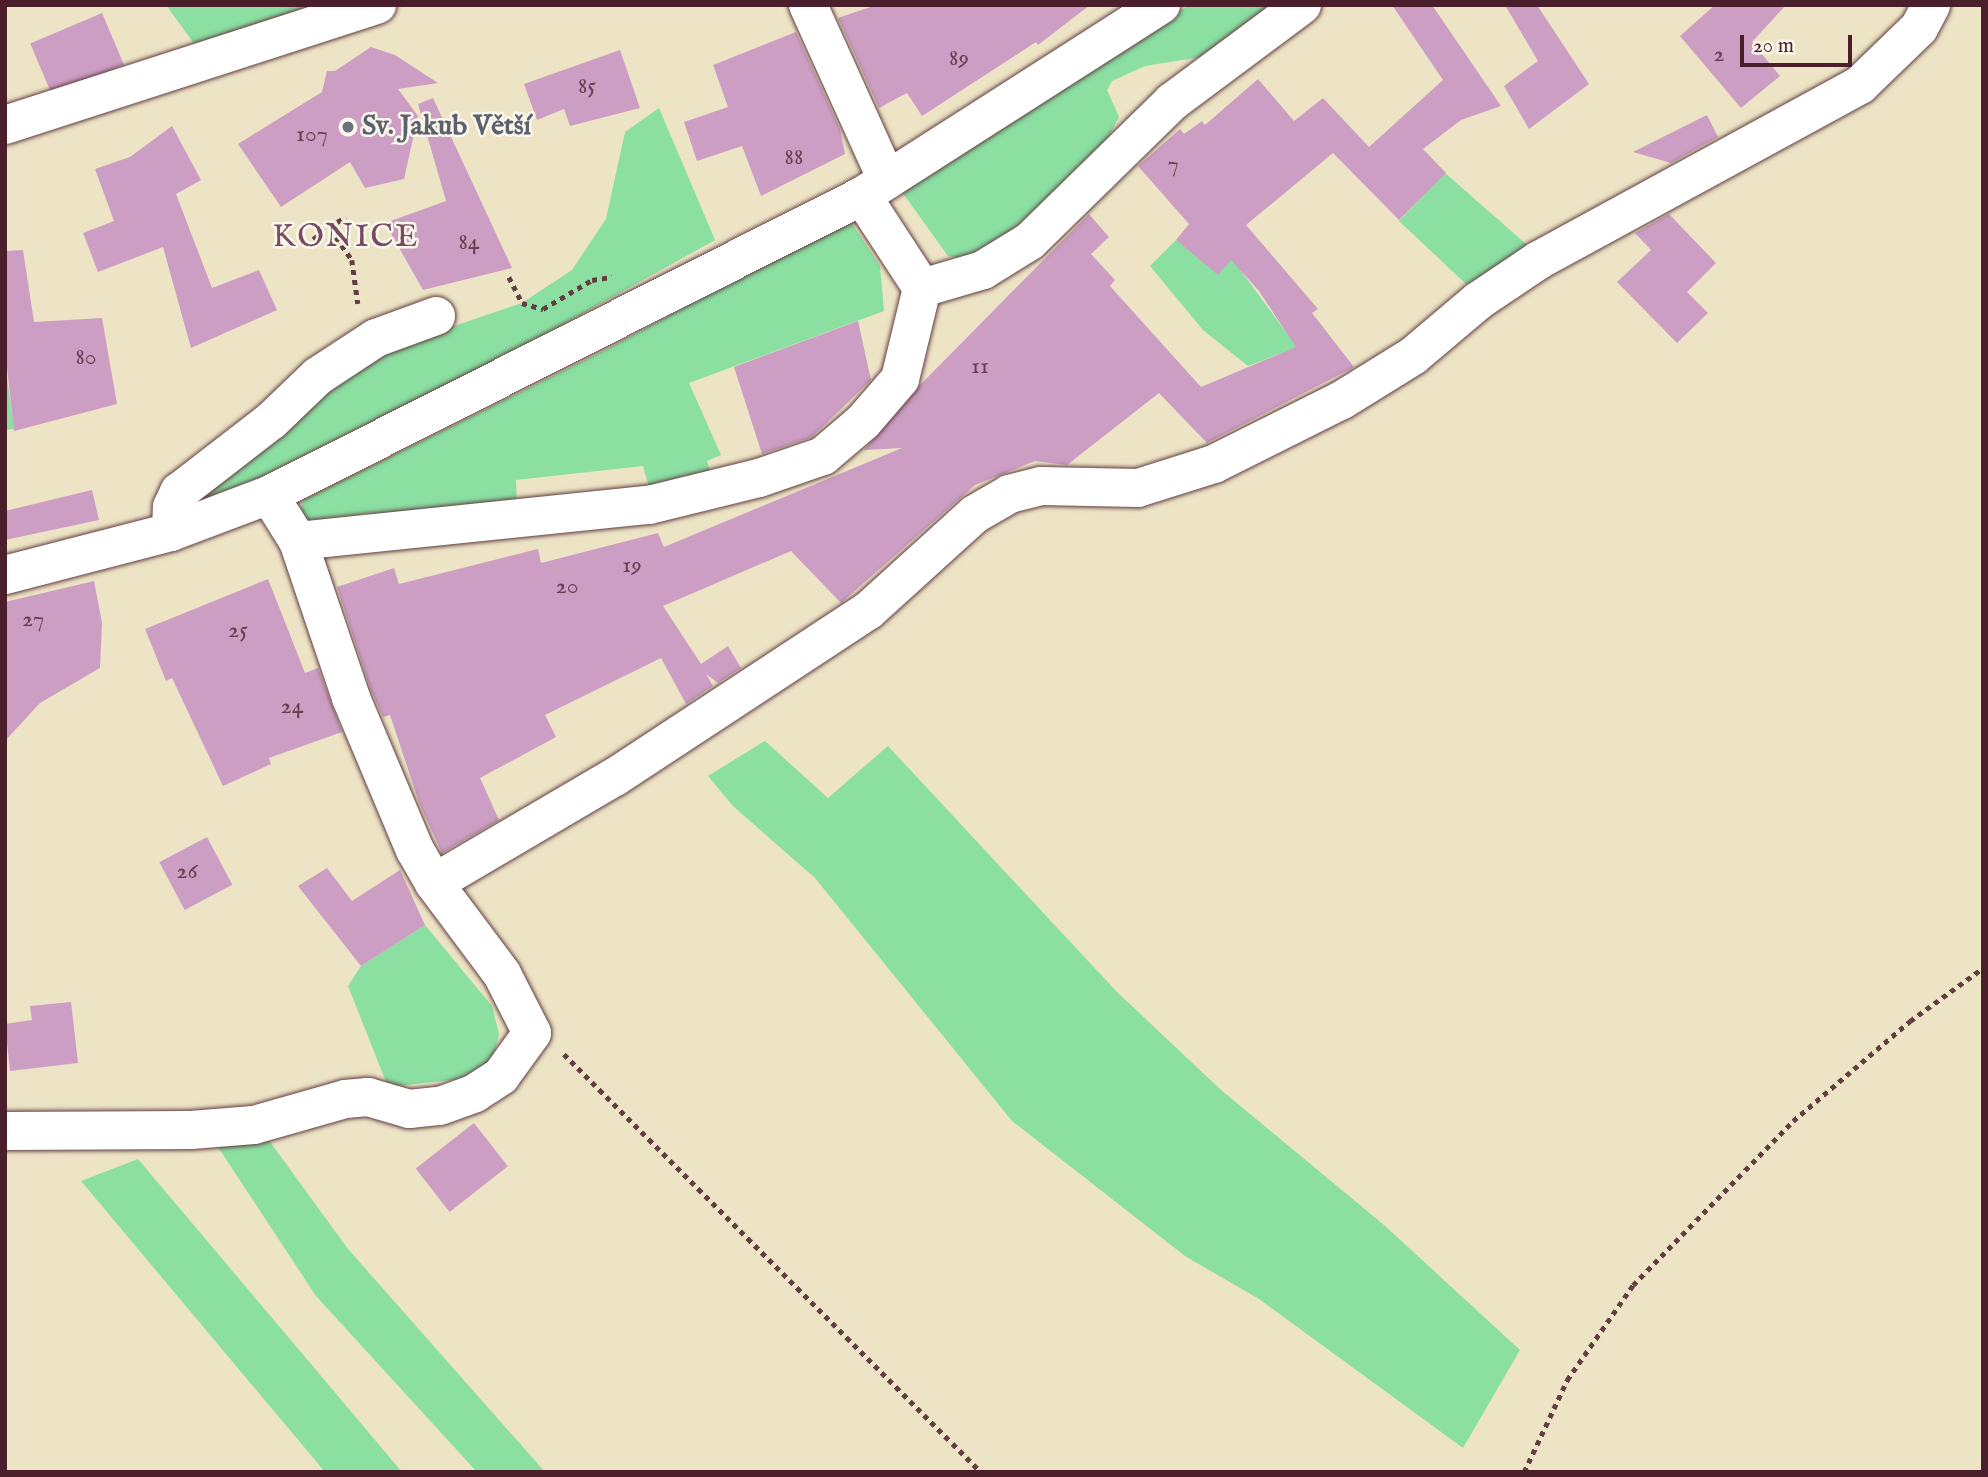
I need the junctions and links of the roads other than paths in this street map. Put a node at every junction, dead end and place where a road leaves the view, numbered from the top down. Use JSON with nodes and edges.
{"nodes":[{"id":1,"x":377,"y":5,"type":"edge"},
{"id":2,"x":808,"y":5,"type":"edge"},
{"id":3,"x":1161,"y":5,"type":"edge"},
{"id":4,"x":1302,"y":5,"type":"edge"},
{"id":5,"x":1931,"y":5,"type":"edge"},
{"id":6,"x":5,"y":125,"type":"edge"},
{"id":7,"x":874,"y":188,"type":"junction"},
{"id":8,"x":922,"y":288,"type":"junction"},
{"id":9,"x":436,"y":316,"type":"dead end"},
{"id":10,"x":269,"y":495,"type":"junction"},
{"id":11,"x":171,"y":532,"type":"junction"},
{"id":12,"x":298,"y":541,"type":"junction"},
{"id":13,"x":5,"y":575,"type":"edge"},
{"id":14,"x":434,"y":883,"type":"junction"},
{"id":15,"x":5,"y":1131,"type":"edge"}],
"edges":[{"from":1,"to":6,"type":"street"},
{"from":2,"to":7,"type":"street"},
{"from":3,"to":7,"type":"street"},
{"from":4,"to":8,"type":"street"},
{"from":5,"to":14,"type":"street"},
{"from":7,"to":8,"type":"street"},
{"from":7,"to":10,"type":"street"},
{"from":8,"to":12,"type":"street"},
{"from":9,"to":11,"type":"street"},
{"from":10,"to":11,"type":"street"},
{"from":10,"to":12,"type":"street"},
{"from":11,"to":13,"type":"street"},
{"from":12,"to":14,"type":"street"},
{"from":14,"to":15,"type":"street"}]}
